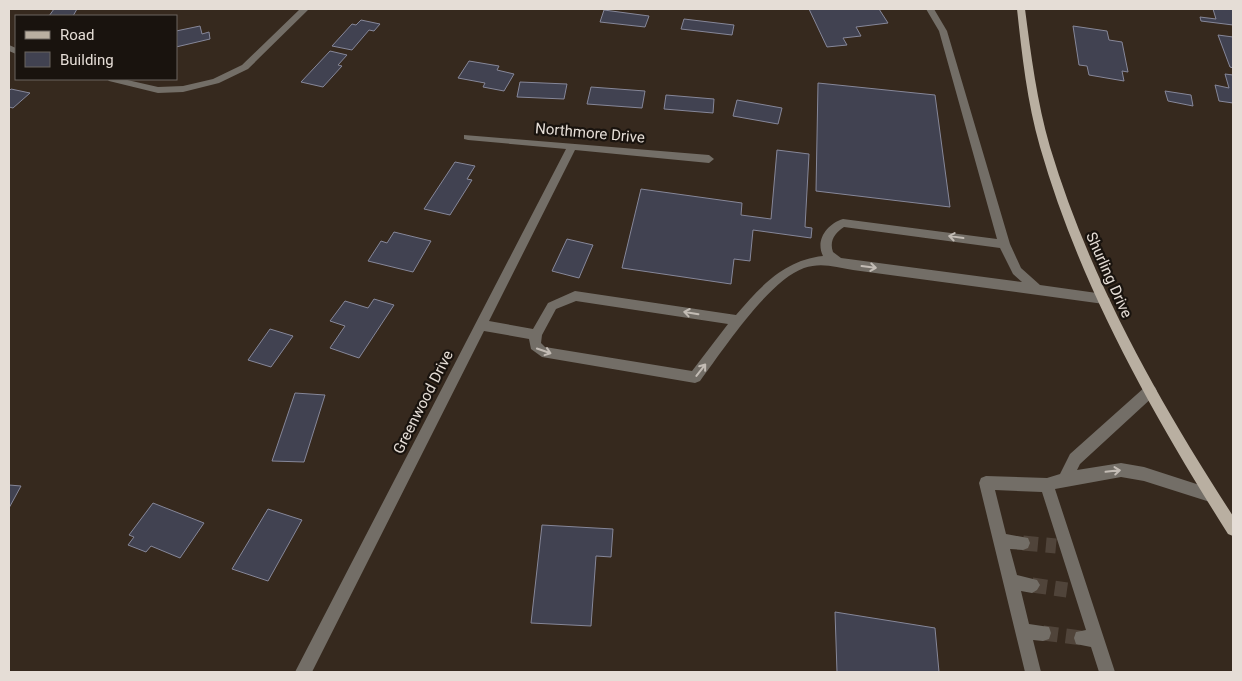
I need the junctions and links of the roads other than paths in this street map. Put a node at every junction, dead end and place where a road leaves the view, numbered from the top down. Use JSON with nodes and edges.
{"nodes":[{"id":1,"x":305,"y":9,"type":"edge"},
{"id":2,"x":930,"y":9,"type":"edge"},
{"id":3,"x":1021,"y":9,"type":"edge"},
{"id":4,"x":116,"y":80,"type":"edge"},
{"id":5,"x":468,"y":137,"type":"dead end"},
{"id":6,"x":572,"y":147,"type":"junction"},
{"id":7,"x":709,"y":159,"type":"dead end"},
{"id":8,"x":1004,"y":244,"type":"junction"},
{"id":9,"x":834,"y":260,"type":"junction"},
{"id":10,"x":1037,"y":290,"type":"junction"},
{"id":11,"x":1104,"y":299,"type":"junction"},
{"id":12,"x":739,"y":321,"type":"junction"},
{"id":13,"x":481,"y":325,"type":"junction"},
{"id":14,"x":536,"y":335,"type":"junction"},
{"id":15,"x":1150,"y":391,"type":"junction"},
{"id":16,"x":1065,"y":479,"type":"junction"},
{"id":17,"x":1047,"y":485,"type":"junction"},
{"id":18,"x":1210,"y":495,"type":"junction"},
{"id":19,"x":1233,"y":529,"type":"edge"},
{"id":20,"x":1000,"y":541,"type":"junction"},
{"id":21,"x":1023,"y":543,"type":"tunnel mouth"},
{"id":22,"x":1010,"y":582,"type":"junction"},
{"id":23,"x":1032,"y":585,"type":"tunnel mouth"},
{"id":24,"x":1022,"y":631,"type":"junction"},
{"id":25,"x":1043,"y":633,"type":"tunnel mouth"},
{"id":26,"x":303,"y":672,"type":"edge"},
{"id":27,"x":1033,"y":672,"type":"edge"},
{"id":28,"x":1107,"y":672,"type":"edge"}],
"edges":[{"from":1,"to":4,"type":"street"},
{"from":2,"to":8,"type":"street"},
{"from":3,"to":11,"type":"main road","name":"Shurling Drive"},
{"from":5,"to":6,"type":"street","name":"Northmore Drive"},
{"from":6,"to":7,"type":"street","name":"Northmore Drive"},
{"from":6,"to":13,"type":"street","name":"Greenwood Drive"},
{"from":8,"to":9,"type":"street","one_way":true},
{"from":8,"to":10,"type":"street"},
{"from":9,"to":10,"type":"street","one_way":true},
{"from":9,"to":12,"type":"street"},
{"from":10,"to":11,"type":"street"},
{"from":11,"to":15,"type":"main road","name":"Shurling Drive"},
{"from":12,"to":14,"type":"street","one_way":true},
{"from":14,"to":12,"type":"street","one_way":true},
{"from":13,"to":14,"type":"street"},
{"from":13,"to":26,"type":"street","name":"Greenwood Drive"},
{"from":15,"to":16,"type":"street"},
{"from":15,"to":18,"type":"main road","name":"Shurling Drive"},
{"from":16,"to":17,"type":"street"},
{"from":16,"to":18,"type":"street","one_way":true},
{"from":17,"to":20,"type":"street"},
{"from":17,"to":28,"type":"street"},
{"from":18,"to":19,"type":"main road","name":"Shurling Drive"},
{"from":20,"to":21,"type":"street"},
{"from":20,"to":22,"type":"street"},
{"from":22,"to":23,"type":"street"},
{"from":22,"to":24,"type":"street"},
{"from":24,"to":25,"type":"street"},
{"from":24,"to":27,"type":"street"}]}
